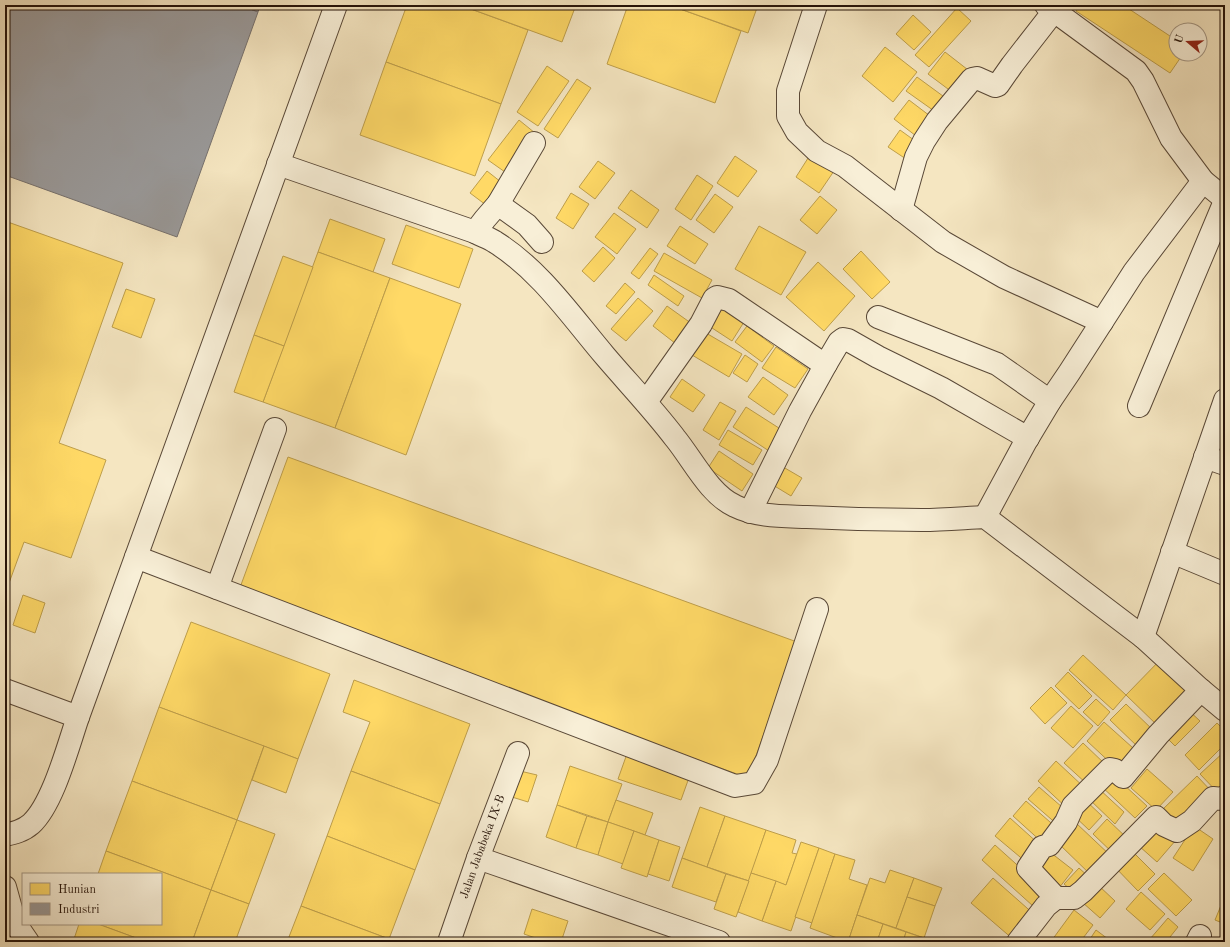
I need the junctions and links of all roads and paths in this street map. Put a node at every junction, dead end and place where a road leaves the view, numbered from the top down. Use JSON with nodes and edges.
{"nodes":[{"id":1,"x":336,"y":5,"type":"edge"},
{"id":2,"x":816,"y":5,"type":"edge"},
{"id":3,"x":1050,"y":8,"type":"edge"},
{"id":4,"x":534,"y":143,"type":"dead end"},
{"id":5,"x":278,"y":164,"type":"junction"},
{"id":6,"x":1204,"y":181,"type":"junction"},
{"id":7,"x":1225,"y":200,"type":"edge"},
{"id":8,"x":498,"y":204,"type":"junction"},
{"id":9,"x":901,"y":210,"type":"junction"},
{"id":10,"x":475,"y":232,"type":"junction"},
{"id":11,"x":542,"y":242,"type":"dead end"},
{"id":12,"x":878,"y":317,"type":"dead end"},
{"id":13,"x":1102,"y":322,"type":"junction"},
{"id":14,"x":826,"y":364,"type":"junction"},
{"id":15,"x":1225,"y":400,"type":"edge"},
{"id":16,"x":1050,"y":401,"type":"junction"},
{"id":17,"x":646,"y":402,"type":"junction"},
{"id":18,"x":1139,"y":406,"type":"dead end"},
{"id":19,"x":275,"y":429,"type":"dead end"},
{"id":20,"x":1028,"y":438,"type":"junction"},
{"id":21,"x":1215,"y":460,"type":"edge"},
{"id":22,"x":750,"y":512,"type":"junction"},
{"id":23,"x":985,"y":517,"type":"junction"},
{"id":24,"x":1172,"y":552,"type":"junction"},
{"id":25,"x":136,"y":557,"type":"junction"},
{"id":26,"x":1225,"y":574,"type":"edge"},
{"id":27,"x":217,"y":588,"type":"junction"},
{"id":28,"x":817,"y":609,"type":"dead end"},
{"id":29,"x":1143,"y":638,"type":"junction"},
{"id":30,"x":5,"y":690,"type":"edge"},
{"id":31,"x":1201,"y":690,"type":"junction"},
{"id":32,"x":1225,"y":710,"type":"edge"},
{"id":33,"x":78,"y":717,"type":"junction"},
{"id":34,"x":518,"y":753,"type":"dead end"},
{"id":35,"x":1225,"y":797,"type":"edge"},
{"id":36,"x":5,"y":835,"type":"edge"},
{"id":37,"x":478,"y":858,"type":"junction"},
{"id":38,"x":5,"y":887,"type":"edge"},
{"id":39,"x":1056,"y":898,"type":"junction"},
{"id":40,"x":28,"y":942,"type":"edge"},
{"id":41,"x":448,"y":942,"type":"edge"},
{"id":42,"x":719,"y":942,"type":"edge"},
{"id":43,"x":1018,"y":942,"type":"edge"}],
"edges":[{"from":1,"to":5,"type":"street"},
{"from":2,"to":9,"type":"street"},
{"from":3,"to":6,"type":"street"},
{"from":3,"to":9,"type":"street"},
{"from":4,"to":8,"type":"street"},
{"from":5,"to":10,"type":"street"},
{"from":5,"to":25,"type":"street"},
{"from":6,"to":7,"type":"street"},
{"from":6,"to":13,"type":"street"},
{"from":7,"to":18,"type":"street"},
{"from":8,"to":10,"type":"street"},
{"from":8,"to":11,"type":"street"},
{"from":9,"to":13,"type":"street"},
{"from":10,"to":17,"type":"street"},
{"from":12,"to":16,"type":"street"},
{"from":13,"to":16,"type":"street"},
{"from":14,"to":17,"type":"street"},
{"from":14,"to":20,"type":"street"},
{"from":14,"to":22,"type":"street"},
{"from":15,"to":21,"type":"street"},
{"from":16,"to":20,"type":"street"},
{"from":17,"to":22,"type":"street"},
{"from":19,"to":27,"type":"street"},
{"from":20,"to":23,"type":"street"},
{"from":21,"to":24,"type":"street"},
{"from":22,"to":23,"type":"street"},
{"from":23,"to":29,"type":"street"},
{"from":24,"to":26,"type":"street"},
{"from":24,"to":29,"type":"street"},
{"from":25,"to":27,"type":"street"},
{"from":25,"to":33,"type":"street"},
{"from":27,"to":28,"type":"street"},
{"from":29,"to":31,"type":"street"},
{"from":30,"to":33,"type":"street"},
{"from":31,"to":32,"type":"street"},
{"from":31,"to":39,"type":"street"},
{"from":33,"to":36,"type":"street"},
{"from":34,"to":37,"type":"street","name":"Jalan Jababeka IX-B"},
{"from":35,"to":39,"type":"street"},
{"from":37,"to":41,"type":"street","name":"Jalan Jababeka IX-B"},
{"from":37,"to":42,"type":"street"},
{"from":38,"to":40,"type":"street"},
{"from":39,"to":43,"type":"street"}]}
